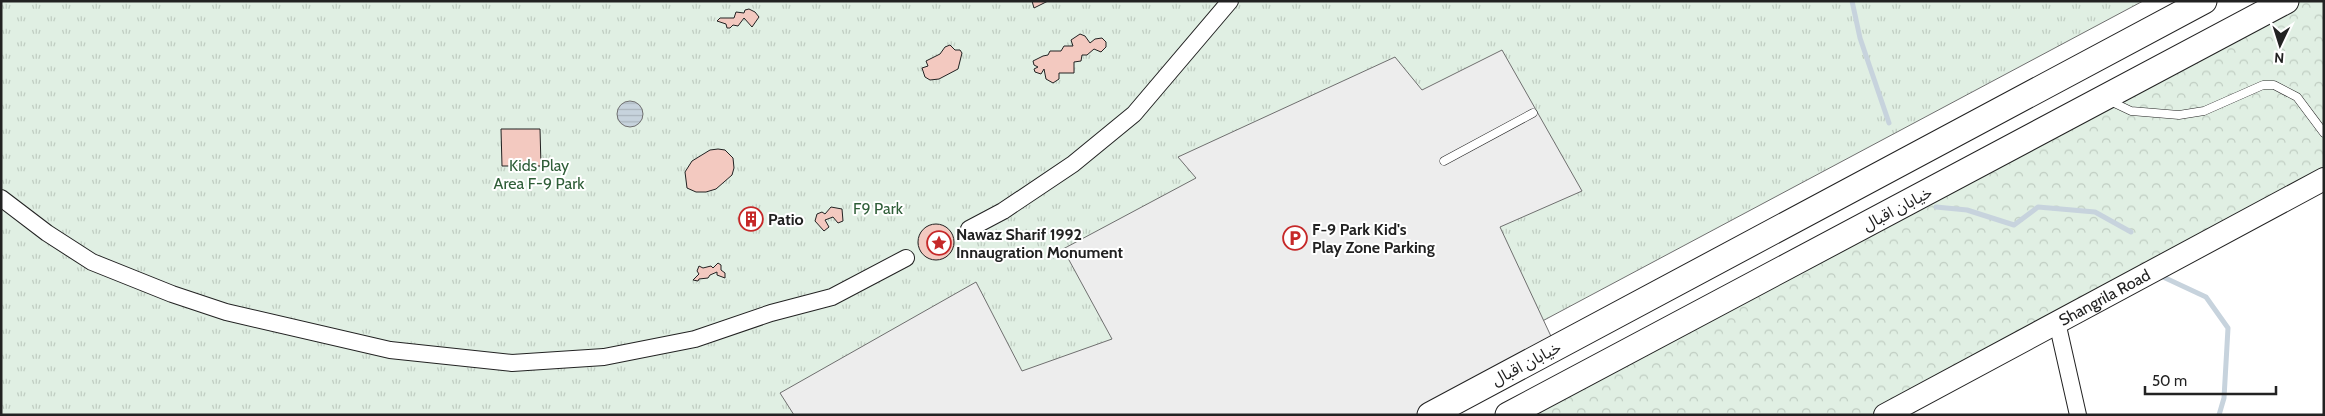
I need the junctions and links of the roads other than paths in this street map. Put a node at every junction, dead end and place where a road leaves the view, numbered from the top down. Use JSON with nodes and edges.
{"nodes":[{"id":1,"x":1230,"y":1,"type":"edge"},
{"id":2,"x":2204,"y":1,"type":"edge"},
{"id":3,"x":2286,"y":1,"type":"edge"},
{"id":4,"x":2103,"y":98,"type":"junction"},
{"id":5,"x":1533,"y":113,"type":"dead end"},
{"id":6,"x":2322,"y":128,"type":"edge"},
{"id":7,"x":1444,"y":162,"type":"dead end"},
{"id":8,"x":2324,"y":179,"type":"edge"},
{"id":9,"x":1,"y":198,"type":"edge"},
{"id":10,"x":969,"y":229,"type":"dead end"},
{"id":11,"x":906,"y":258,"type":"dead end"},
{"id":12,"x":2057,"y":322,"type":"junction"},
{"id":13,"x":1430,"y":415,"type":"edge"},
{"id":14,"x":1508,"y":415,"type":"edge"},
{"id":15,"x":1885,"y":415,"type":"edge"},
{"id":16,"x":2078,"y":415,"type":"edge"}],
"edges":[{"from":1,"to":10,"type":"street"},
{"from":2,"to":13,"type":"main road","name":"خیابان اقبال"},
{"from":3,"to":4,"type":"main road","name":"خیابان اقبال"},
{"from":4,"to":6,"type":"lane"},
{"from":4,"to":14,"type":"main road","name":"خیابان اقبال"},
{"from":5,"to":7,"type":"lane"},
{"from":8,"to":12,"type":"street","name":"Shangrila Road"},
{"from":9,"to":11,"type":"street"},
{"from":12,"to":15,"type":"street","name":"Shangrila Road"},
{"from":12,"to":16,"type":"street"}]}
